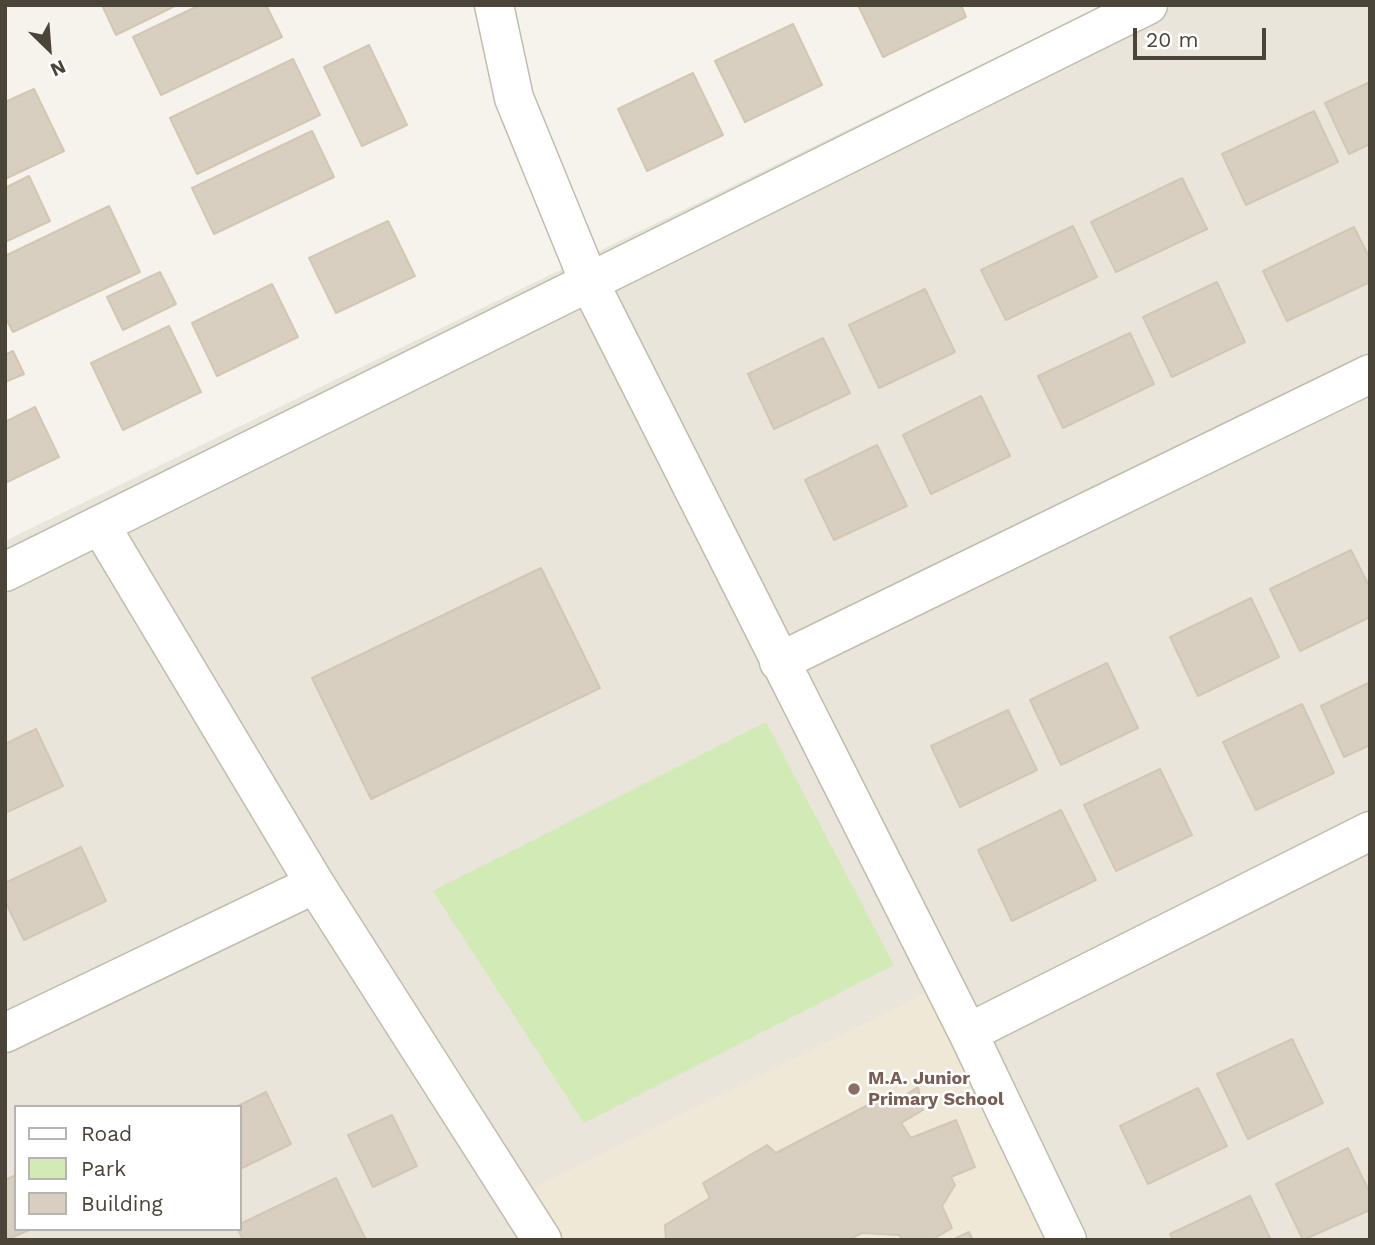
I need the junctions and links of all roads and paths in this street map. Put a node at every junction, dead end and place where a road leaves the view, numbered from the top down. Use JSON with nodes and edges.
{"nodes":[{"id":1,"x":494,"y":5,"type":"edge"},
{"id":2,"x":1148,"y":5,"type":"edge"},
{"id":3,"x":590,"y":284,"type":"junction"},
{"id":4,"x":1370,"y":374,"type":"edge"},
{"id":5,"x":100,"y":525,"type":"junction"},
{"id":6,"x":5,"y":572,"type":"edge"},
{"id":7,"x":779,"y":662,"type":"junction"},
{"id":8,"x":1370,"y":831,"type":"edge"},
{"id":9,"x":315,"y":884,"type":"junction"},
{"id":10,"x":5,"y":1033,"type":"edge"},
{"id":11,"x":968,"y":1033,"type":"junction"},
{"id":12,"x":542,"y":1240,"type":"edge"},
{"id":13,"x":1067,"y":1240,"type":"edge"}],
"edges":[{"from":1,"to":3,"type":"street"},
{"from":2,"to":3,"type":"street"},
{"from":3,"to":5,"type":"street"},
{"from":3,"to":7,"type":"street"},
{"from":4,"to":7,"type":"street"},
{"from":5,"to":6,"type":"street"},
{"from":5,"to":9,"type":"street"},
{"from":7,"to":11,"type":"street"},
{"from":8,"to":11,"type":"street"},
{"from":9,"to":10,"type":"street"},
{"from":9,"to":12,"type":"street"},
{"from":11,"to":13,"type":"street"}]}
